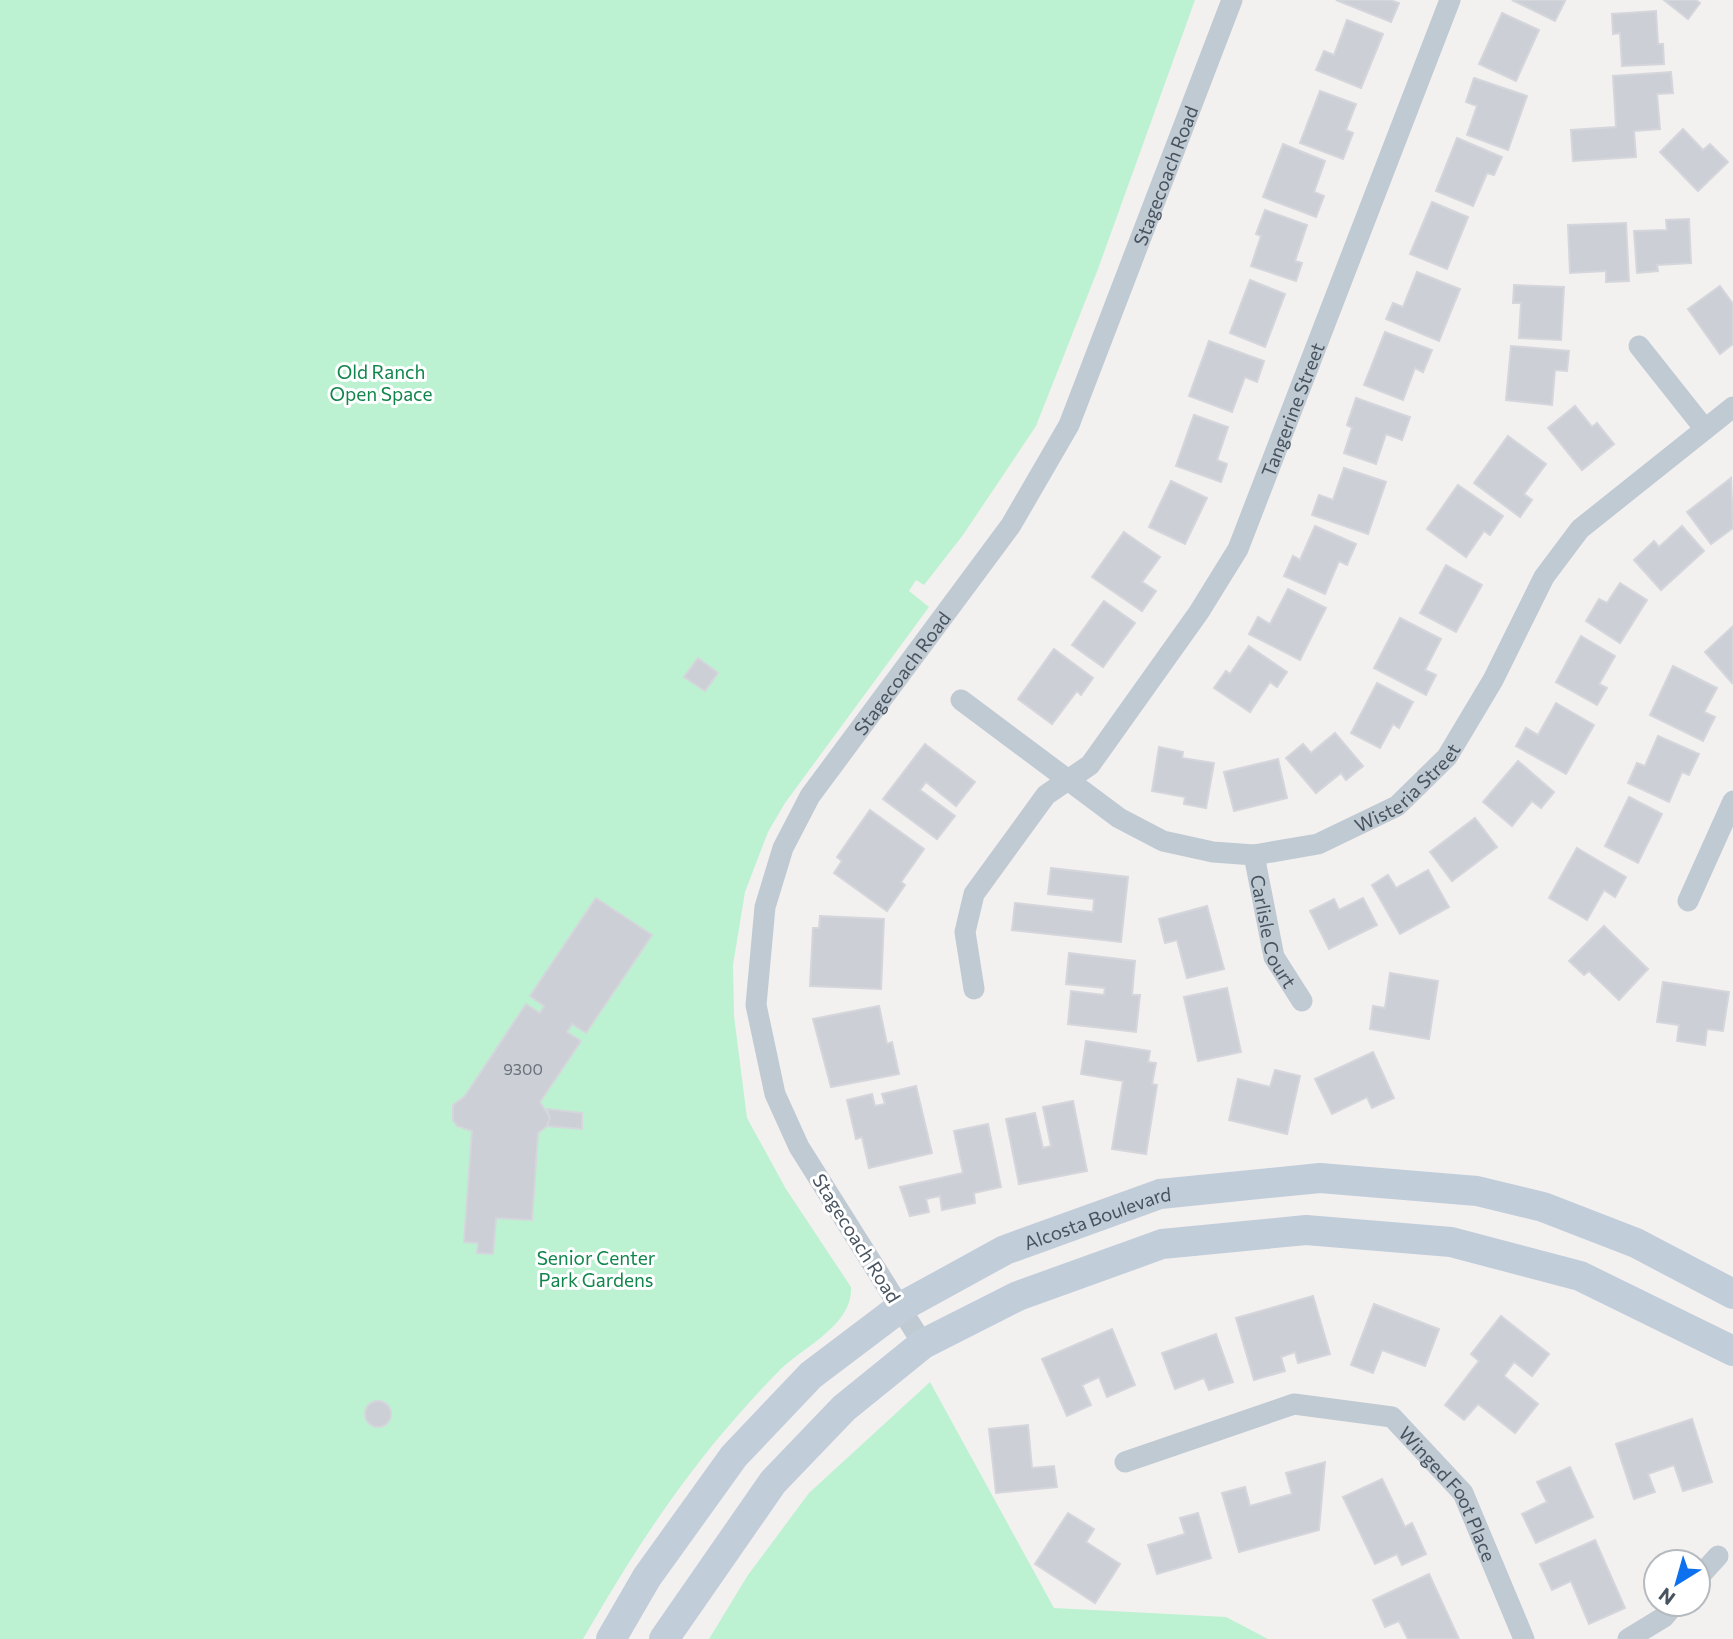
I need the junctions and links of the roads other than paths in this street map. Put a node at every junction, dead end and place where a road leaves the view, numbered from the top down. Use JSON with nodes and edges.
{"nodes":[{"id":1,"x":1232,"y":0,"type":"edge"},
{"id":2,"x":1450,"y":0,"type":"edge"},
{"id":3,"x":1639,"y":346,"type":"dead end"},
{"id":4,"x":1733,"y":407,"type":"edge"},
{"id":5,"x":1704,"y":428,"type":"junction"},
{"id":6,"x":961,"y":700,"type":"dead end"},
{"id":7,"x":1068,"y":779,"type":"junction"},
{"id":8,"x":1733,"y":801,"type":"edge"},
{"id":9,"x":1254,"y":855,"type":"junction"},
{"id":10,"x":1688,"y":901,"type":"dead end"},
{"id":11,"x":974,"y":989,"type":"dead end"},
{"id":12,"x":1302,"y":1001,"type":"dead end"},
{"id":13,"x":1733,"y":1294,"type":"edge"},
{"id":14,"x":901,"y":1307,"type":"junction"},
{"id":15,"x":923,"y":1345,"type":"junction"},
{"id":16,"x":1733,"y":1351,"type":"edge"},
{"id":17,"x":1125,"y":1462,"type":"dead end"},
{"id":18,"x":1718,"y":1556,"type":"dead end"},
{"id":19,"x":1712,"y":1563,"type":"edge"},
{"id":20,"x":1662,"y":1618,"type":"edge"},
{"id":21,"x":611,"y":1639,"type":"edge"},
{"id":22,"x":664,"y":1639,"type":"edge"},
{"id":23,"x":1524,"y":1639,"type":"edge"},
{"id":24,"x":1628,"y":1639,"type":"edge"}],
"edges":[{"from":1,"to":14,"type":"street","name":"Stagecoach Road"},
{"from":2,"to":7,"type":"street","name":"Tangerine Street"},
{"from":3,"to":5,"type":"street"},
{"from":4,"to":5,"type":"street","name":"Wisteria Street"},
{"from":5,"to":9,"type":"street","name":"Wisteria Street"},
{"from":6,"to":7,"type":"street","name":"Wisteria Street"},
{"from":7,"to":9,"type":"street","name":"Wisteria Street"},
{"from":7,"to":11,"type":"street","name":"Tangerine Street"},
{"from":8,"to":10,"type":"street"},
{"from":9,"to":12,"type":"street","name":"Carlisle Court"},
{"from":13,"to":14,"type":"main road","name":"Alcosta Boulevard"},
{"from":14,"to":15,"type":"street","name":"Stagecoach Road"},
{"from":14,"to":21,"type":"main road","name":"Alcosta Boulevard"},
{"from":15,"to":16,"type":"main road"},
{"from":15,"to":22,"type":"main road"},
{"from":17,"to":23,"type":"street","name":"Winged Foot Place"},
{"from":18,"to":19,"type":"street"},
{"from":20,"to":24,"type":"street"}]}
